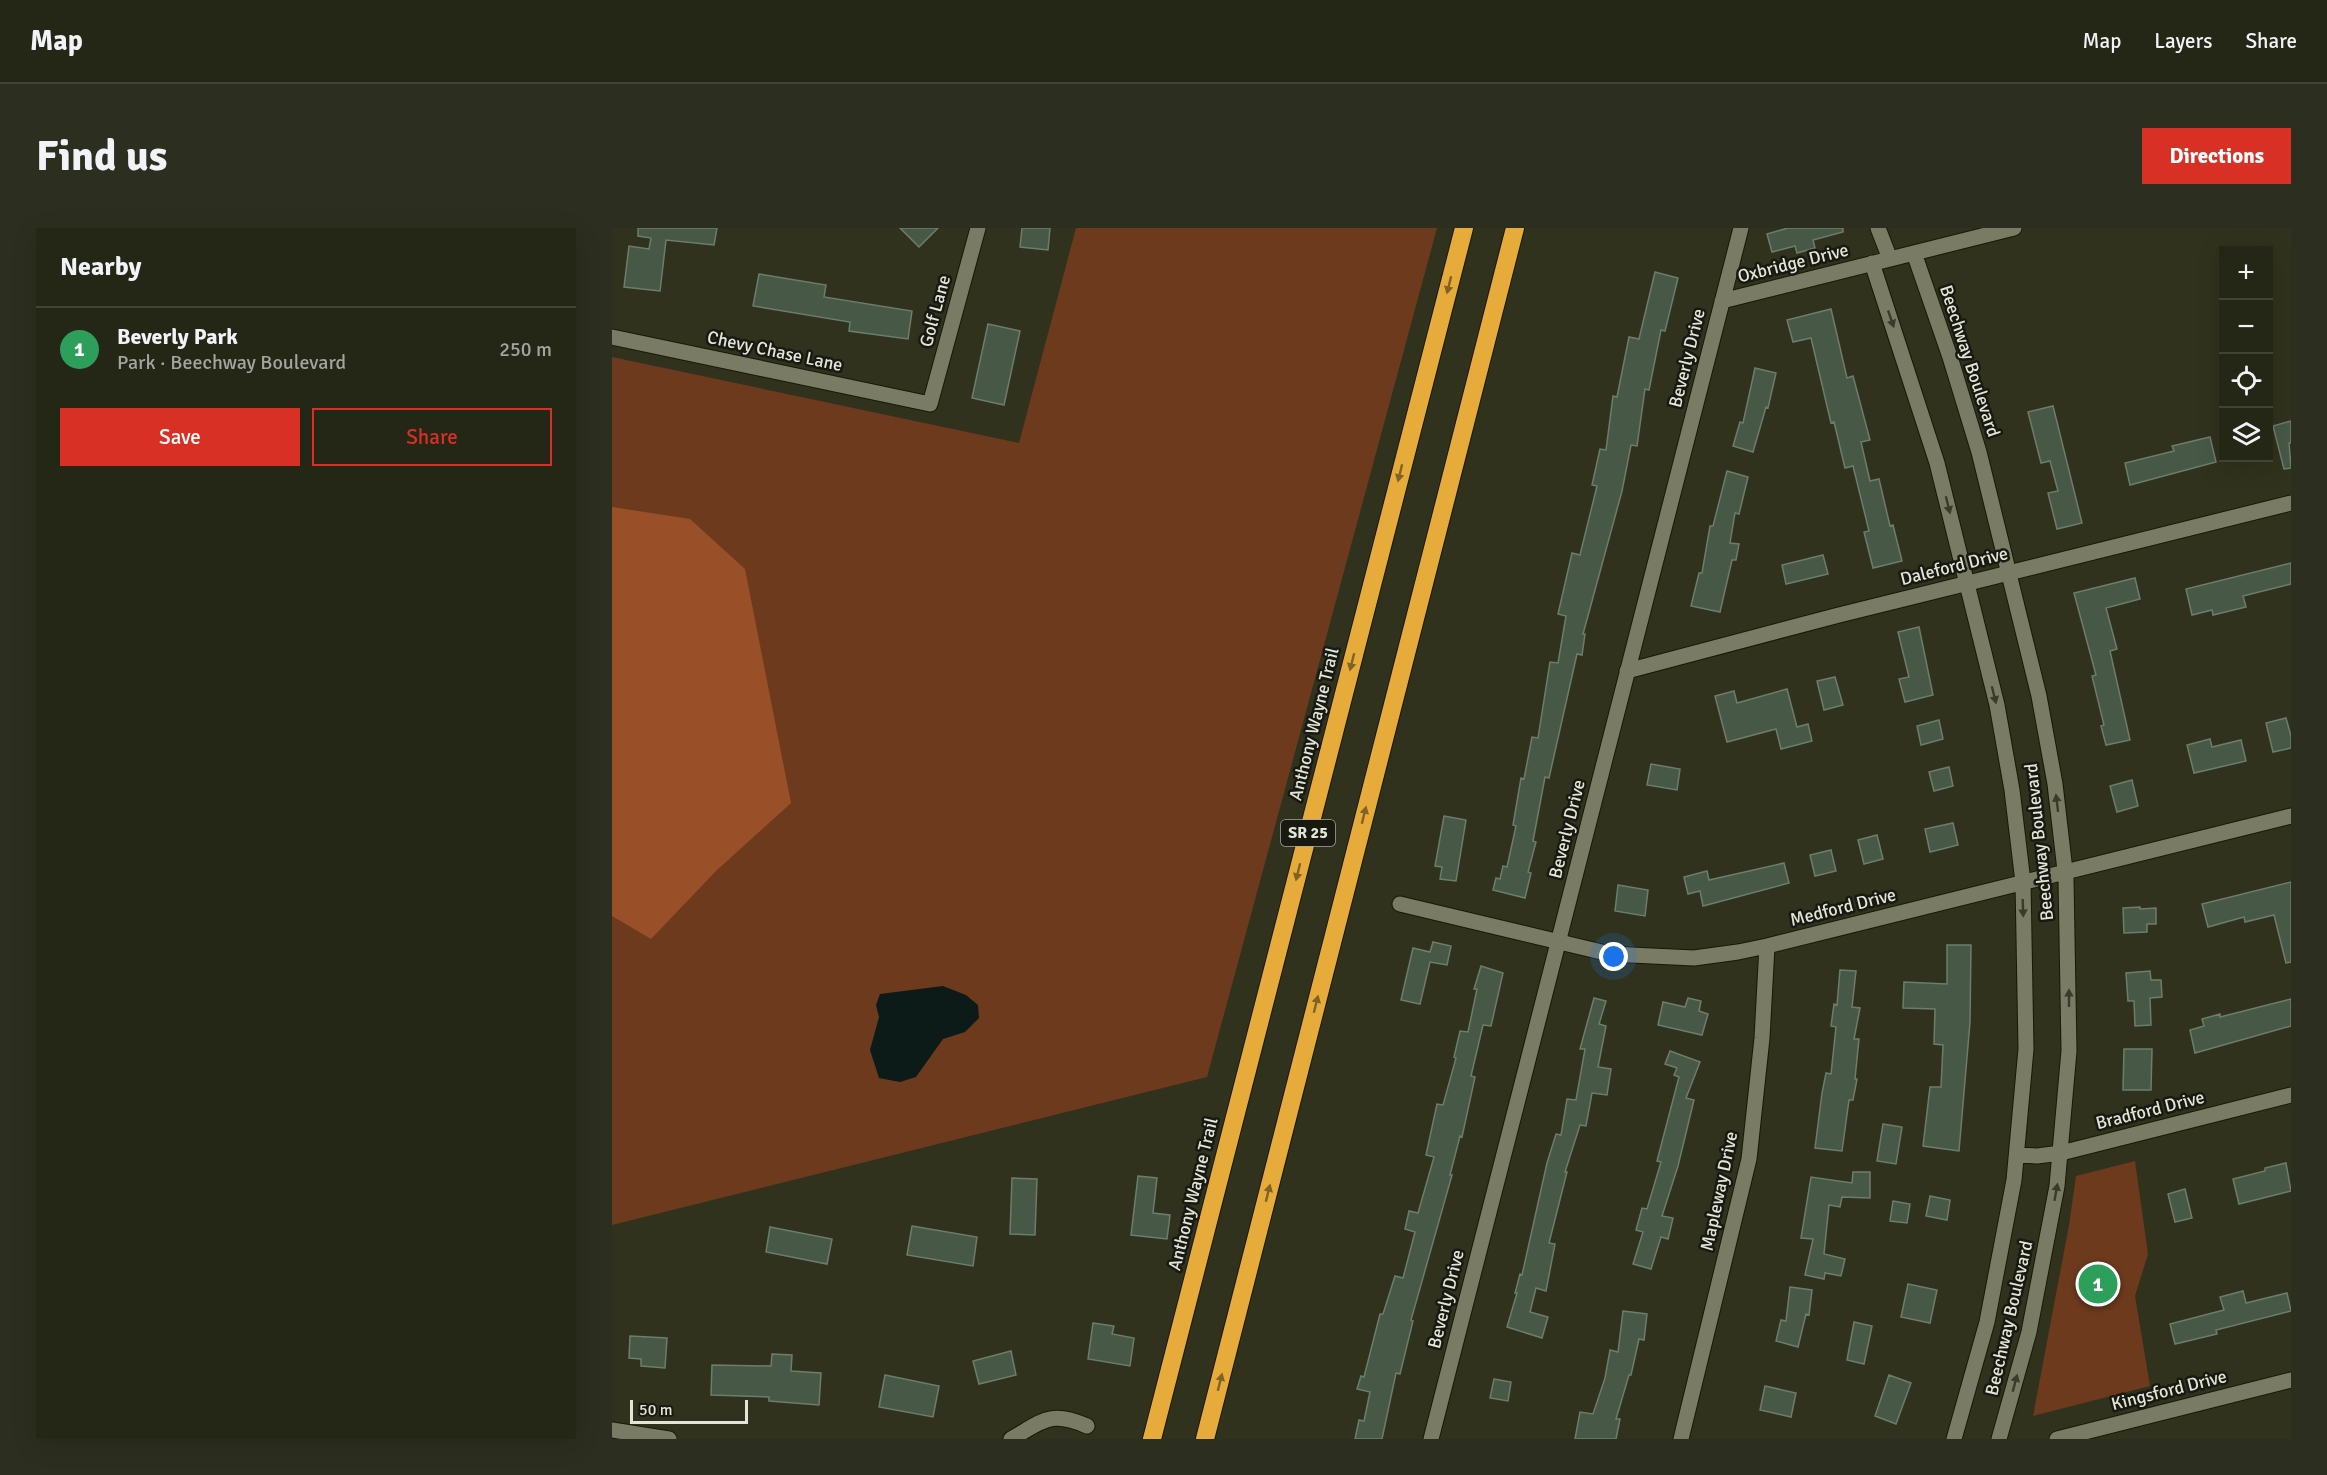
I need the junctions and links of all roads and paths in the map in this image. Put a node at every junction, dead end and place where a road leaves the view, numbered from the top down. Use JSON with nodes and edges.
{"nodes":[{"id":1,"x":978,"y":228,"type":"edge"},
{"id":2,"x":1464,"y":228,"type":"edge"},
{"id":3,"x":1514,"y":228,"type":"edge"},
{"id":4,"x":1741,"y":228,"type":"edge"},
{"id":5,"x":1878,"y":228,"type":"edge"},
{"id":6,"x":2014,"y":228,"type":"edge"},
{"id":7,"x":1914,"y":253,"type":"junction"},
{"id":8,"x":1890,"y":259,"type":"junction"},
{"id":9,"x":1872,"y":263,"type":"junction"},
{"id":10,"x":1722,"y":301,"type":"junction"},
{"id":11,"x":612,"y":337,"type":"edge"},
{"id":12,"x":930,"y":404,"type":"joint"},
{"id":13,"x":2291,"y":503,"type":"edge"},
{"id":14,"x":2009,"y":573,"type":"junction"},
{"id":15,"x":1967,"y":583,"type":"junction"},
{"id":16,"x":1627,"y":671,"type":"junction"},
{"id":17,"x":2291,"y":816,"type":"edge"},
{"id":18,"x":2065,"y":872,"type":"junction"},
{"id":19,"x":2023,"y":882,"type":"junction"},
{"id":20,"x":1400,"y":904,"type":"dead end"},
{"id":21,"x":1557,"y":943,"type":"junction"},
{"id":22,"x":1767,"y":946,"type":"junction"},
{"id":23,"x":2291,"y":1095,"type":"edge"},
{"id":24,"x":2061,"y":1153,"type":"junction"},
{"id":25,"x":2017,"y":1155,"type":"junction"},
{"id":26,"x":2291,"y":1380,"type":"edge"},
{"id":27,"x":1087,"y":1426,"type":"dead end"},
{"id":28,"x":612,"y":1430,"type":"edge"},
{"id":29,"x":669,"y":1439,"type":"edge"},
{"id":30,"x":1011,"y":1439,"type":"edge"},
{"id":31,"x":1152,"y":1439,"type":"edge"},
{"id":32,"x":1205,"y":1439,"type":"edge"},
{"id":33,"x":1431,"y":1439,"type":"edge"},
{"id":34,"x":1681,"y":1439,"type":"edge"},
{"id":35,"x":1954,"y":1439,"type":"edge"},
{"id":36,"x":1999,"y":1439,"type":"edge"},
{"id":37,"x":2057,"y":1439,"type":"edge"}],
"edges":[{"from":1,"to":12,"type":"street","name":"Golf Lane"},
{"from":2,"to":31,"type":"highway","name":"Anthony Wayne Trail","number":"SR 25","one_way":true},
{"from":32,"to":3,"type":"highway","number":"SR 25","one_way":true},
{"from":4,"to":10,"type":"street","name":"Beverly Drive"},
{"from":5,"to":8,"type":"street"},
{"from":6,"to":7,"type":"street","name":"Oxbridge Drive"},
{"from":7,"to":8,"type":"street","name":"Oxbridge Drive"},
{"from":7,"to":14,"type":"street","name":"Beechway Boulevard"},
{"from":8,"to":9,"type":"street","name":"Oxbridge Drive"},
{"from":9,"to":10,"type":"street","name":"Oxbridge Drive"},
{"from":9,"to":15,"type":"street","name":"Beechway Boulevard","one_way":true},
{"from":10,"to":16,"type":"street","name":"Beverly Drive"},
{"from":11,"to":12,"type":"street","name":"Chevy Chase Lane"},
{"from":13,"to":14,"type":"street","name":"Daleford Drive"},
{"from":14,"to":15,"type":"street","name":"Daleford Drive"},
{"from":18,"to":14,"type":"street","name":"Beechway Boulevard","one_way":true},
{"from":15,"to":16,"type":"street","name":"Daleford Drive"},
{"from":15,"to":19,"type":"street","name":"Beechway Boulevard","one_way":true},
{"from":16,"to":21,"type":"street","name":"Beverly Drive"},
{"from":17,"to":18,"type":"street","name":"Medford Drive"},
{"from":18,"to":19,"type":"street","name":"Medford Drive"},
{"from":24,"to":18,"type":"street","name":"Beechway Boulevard","one_way":true},
{"from":19,"to":22,"type":"street","name":"Medford Drive"},
{"from":19,"to":25,"type":"street","name":"Beechway Boulevard","one_way":true},
{"from":20,"to":21,"type":"street","name":"Medford Drive"},
{"from":21,"to":22,"type":"street","name":"Medford Drive"},
{"from":21,"to":33,"type":"street","name":"Beverly Drive"},
{"from":22,"to":34,"type":"street","name":"Mapleway Drive"},
{"from":23,"to":24,"type":"street","name":"Bradford Drive"},
{"from":24,"to":25,"type":"street","name":"Bradford Drive"},
{"from":36,"to":24,"type":"street","name":"Beechway Boulevard","one_way":true},
{"from":25,"to":35,"type":"street","name":"Beechway Boulevard"},
{"from":26,"to":37,"type":"street","name":"Kingsford Drive"},
{"from":27,"to":30,"type":"street"},
{"from":28,"to":29,"type":"street"}]}
